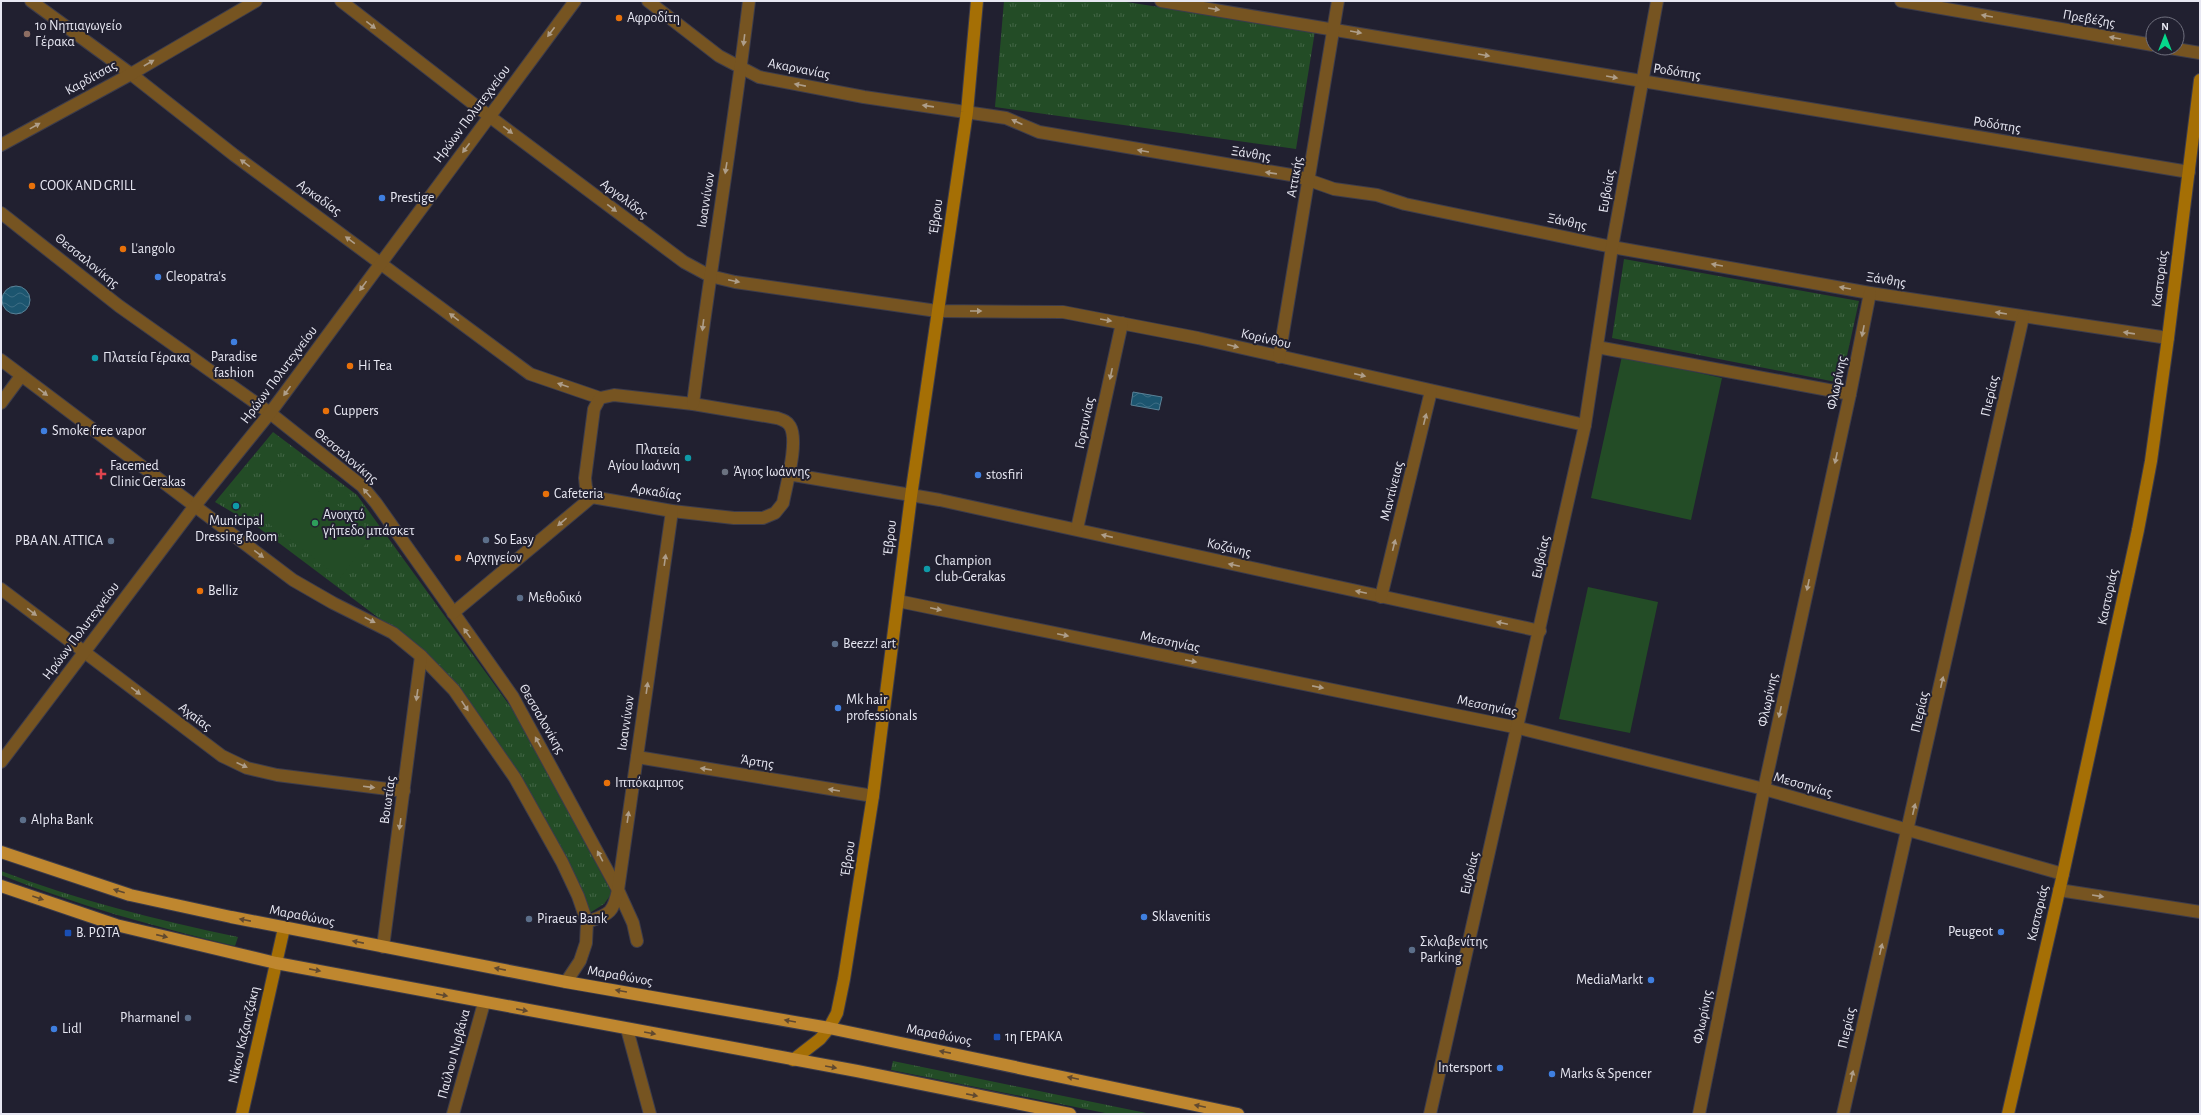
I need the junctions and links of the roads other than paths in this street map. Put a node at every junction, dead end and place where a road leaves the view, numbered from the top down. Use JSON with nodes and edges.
{"nodes":[{"id":1,"x":31,"y":1,"type":"edge"},
{"id":2,"x":256,"y":1,"type":"edge"},
{"id":3,"x":341,"y":1,"type":"edge"},
{"id":4,"x":575,"y":1,"type":"edge"},
{"id":5,"x":648,"y":1,"type":"edge"},
{"id":6,"x":749,"y":1,"type":"edge"},
{"id":7,"x":976,"y":1,"type":"edge"},
{"id":8,"x":1161,"y":1,"type":"edge"},
{"id":9,"x":1338,"y":1,"type":"edge"},
{"id":10,"x":1657,"y":1,"type":"edge"},
{"id":11,"x":1901,"y":1,"type":"edge"},
{"id":12,"x":1334,"y":29,"type":"junction"},
{"id":13,"x":2145,"y":44,"type":"edge"},
{"id":14,"x":2185,"y":50,"type":"edge"},
{"id":15,"x":2200,"y":53,"type":"edge"},
{"id":16,"x":741,"y":67,"type":"junction"},
{"id":17,"x":130,"y":74,"type":"junction"},
{"id":18,"x":2200,"y":80,"type":"edge"},
{"id":19,"x":1642,"y":82,"type":"junction"},
{"id":20,"x":967,"y":112,"type":"junction"},
{"id":21,"x":489,"y":116,"type":"junction"},
{"id":22,"x":1,"y":145,"type":"edge"},
{"id":23,"x":2188,"y":172,"type":"junction"},
{"id":24,"x":1309,"y":181,"type":"junction"},
{"id":25,"x":1,"y":213,"type":"edge"},
{"id":26,"x":1612,"y":247,"type":"junction"},
{"id":27,"x":380,"y":262,"type":"junction"},
{"id":28,"x":710,"y":276,"type":"junction"},
{"id":29,"x":1870,"y":293,"type":"junction"},
{"id":30,"x":937,"y":311,"type":"junction"},
{"id":31,"x":2024,"y":317,"type":"junction"},
{"id":32,"x":1122,"y":322,"type":"junction"},
{"id":33,"x":2168,"y":338,"type":"junction"},
{"id":34,"x":1597,"y":347,"type":"junction"},
{"id":35,"x":1279,"y":358,"type":"junction"},
{"id":36,"x":1,"y":360,"type":"edge"},
{"id":37,"x":21,"y":376,"type":"junction"},
{"id":38,"x":1432,"y":391,"type":"junction"},
{"id":39,"x":1850,"y":394,"type":"junction"},
{"id":40,"x":600,"y":398,"type":"junction"},
{"id":41,"x":1,"y":403,"type":"edge"},
{"id":42,"x":693,"y":404,"type":"junction"},
{"id":43,"x":270,"y":413,"type":"junction"},
{"id":44,"x":1585,"y":425,"type":"junction"},
{"id":45,"x":788,"y":474,"type":"junction"},
{"id":46,"x":911,"y":496,"type":"junction"},
{"id":47,"x":592,"y":497,"type":"junction"},
{"id":48,"x":194,"y":507,"type":"junction"},
{"id":49,"x":672,"y":511,"type":"junction"},
{"id":50,"x":1077,"y":529,"type":"junction"},
{"id":51,"x":1,"y":589,"type":"edge"},
{"id":52,"x":1381,"y":597,"type":"junction"},
{"id":53,"x":898,"y":601,"type":"junction"},
{"id":54,"x":453,"y":613,"type":"junction"},
{"id":55,"x":1540,"y":631,"type":"junction"},
{"id":56,"x":85,"y":652,"type":"junction"},
{"id":57,"x":421,"y":656,"type":"junction"},
{"id":58,"x":1519,"y":728,"type":"junction"},
{"id":59,"x":636,"y":757,"type":"junction"},
{"id":60,"x":1,"y":762,"type":"edge"},
{"id":61,"x":1764,"y":789,"type":"junction"},
{"id":62,"x":404,"y":791,"type":"junction"},
{"id":63,"x":873,"y":796,"type":"junction"},
{"id":64,"x":1909,"y":831,"type":"junction"},
{"id":65,"x":1,"y":852,"type":"edge"},
{"id":66,"x":2063,"y":874,"type":"junction"},
{"id":67,"x":1,"y":886,"type":"edge"},
{"id":68,"x":618,"y":890,"type":"junction"},
{"id":69,"x":2059,"y":890,"type":"junction"},
{"id":70,"x":2200,"y":912,"type":"edge"},
{"id":71,"x":587,"y":922,"type":"junction"},
{"id":72,"x":284,"y":928,"type":"junction"},
{"id":73,"x":637,"y":941,"type":"dead end"},
{"id":74,"x":383,"y":947,"type":"junction"},
{"id":75,"x":276,"y":963,"type":"junction"},
{"id":76,"x":566,"y":982,"type":"junction"},
{"id":77,"x":484,"y":1003,"type":"junction"},
{"id":78,"x":829,"y":1028,"type":"junction"},
{"id":79,"x":627,"y":1029,"type":"junction"},
{"id":80,"x":793,"y":1060,"type":"junction"},
{"id":81,"x":242,"y":1114,"type":"edge"},
{"id":82,"x":454,"y":1114,"type":"edge"},
{"id":83,"x":650,"y":1114,"type":"edge"},
{"id":84,"x":1070,"y":1114,"type":"edge"},
{"id":85,"x":1238,"y":1114,"type":"edge"},
{"id":86,"x":1430,"y":1114,"type":"edge"},
{"id":87,"x":1699,"y":1114,"type":"edge"},
{"id":88,"x":1843,"y":1114,"type":"edge"},
{"id":89,"x":2008,"y":1114,"type":"edge"}],
"edges":[{"from":1,"to":17,"type":"street","name":"Αρκαδίας"},
{"from":17,"to":2,"type":"street","name":"Καρδίτσας","one_way":true},
{"from":3,"to":21,"type":"street","name":"Αργολίδος","one_way":true},
{"from":4,"to":21,"type":"street","name":"Ηρώων Πολυτεχνείου","one_way":true},
{"from":5,"to":16,"type":"street","name":"Ακαρνανίας"},
{"from":6,"to":16,"type":"street","name":"Ιωαννίνων","one_way":true},
{"from":7,"to":20,"type":"street","name":"Έβρου"},
{"from":8,"to":12,"type":"street","name":"Ροδόπης","one_way":true},
{"from":9,"to":12,"type":"street","name":"Αττικής"},
{"from":10,"to":19,"type":"street","name":"Ευβοίας"},
{"from":13,"to":11,"type":"street","name":"Πρεβέζης","one_way":true},
{"from":12,"to":19,"type":"street","name":"Ροδόπης","one_way":true},
{"from":12,"to":24,"type":"street","name":"Αττικής"},
{"from":14,"to":15,"type":"street"},
{"from":20,"to":16,"type":"street","name":"Ακαρνανίας","one_way":true},
{"from":16,"to":28,"type":"street","name":"Ιωαννίνων","one_way":true},
{"from":22,"to":17,"type":"street","name":"Καρδίτσας","one_way":true},
{"from":27,"to":17,"type":"street","name":"Αρκαδίας","one_way":true},
{"from":18,"to":23,"type":"street","name":"Καστοριάς"},
{"from":19,"to":23,"type":"street","name":"Ροδόπης"},
{"from":19,"to":26,"type":"street","name":"Ευβοίας"},
{"from":24,"to":20,"type":"street","name":"Ξάνθης","one_way":true},
{"from":20,"to":30,"type":"street","name":"Έβρου"},
{"from":21,"to":27,"type":"street","name":"Ηρώων Πολυτεχνείου","one_way":true},
{"from":21,"to":28,"type":"street","name":"Αργολίδος","one_way":true},
{"from":23,"to":33,"type":"street","name":"Καστοριάς"},
{"from":24,"to":26,"type":"street","name":"Ξάνθης"},
{"from":24,"to":35,"type":"street","name":"Αττικής"},
{"from":25,"to":43,"type":"street","name":"Θεσσαλονίκης"},
{"from":29,"to":26,"type":"street","name":"Ξάνθης","one_way":true},
{"from":26,"to":34,"type":"street","name":"Ευβοίας"},
{"from":40,"to":27,"type":"street","name":"Αρκαδίας","one_way":true},
{"from":27,"to":43,"type":"street","name":"Ηρώων Πολυτεχνείου","one_way":true},
{"from":28,"to":30,"type":"street","name":"Αργολίδος","one_way":true},
{"from":28,"to":42,"type":"street","name":"Ιωαννίνων","one_way":true},
{"from":31,"to":29,"type":"street","name":"Ξάνθης","one_way":true},
{"from":29,"to":39,"type":"street","name":"Φλωρίνης","one_way":true},
{"from":30,"to":32,"type":"street","name":"Κορίνθου","one_way":true},
{"from":30,"to":46,"type":"street","name":"Έβρου"},
{"from":33,"to":31,"type":"street","name":"Ξάνθης","one_way":true},
{"from":64,"to":31,"type":"street","name":"Πιερίας","one_way":true},
{"from":32,"to":35,"type":"street","name":"Κορίνθου","one_way":true},
{"from":32,"to":50,"type":"street","name":"Γορτυνίας","one_way":true},
{"from":33,"to":66,"type":"street","name":"Καστοριάς"},
{"from":34,"to":39,"type":"street"},
{"from":34,"to":44,"type":"street","name":"Ευβοίας"},
{"from":35,"to":38,"type":"street","name":"Κορίνθου","one_way":true},
{"from":36,"to":37,"type":"street"},
{"from":37,"to":41,"type":"street"},
{"from":37,"to":48,"type":"street","one_way":true},
{"from":38,"to":44,"type":"street","name":"Κορίνθου"},
{"from":52,"to":38,"type":"street","name":"Μαντίνειας","one_way":true},
{"from":39,"to":61,"type":"street","name":"Φλωρίνης","one_way":true},
{"from":40,"to":42,"type":"street","name":"Αρκαδίας"},
{"from":40,"to":47,"type":"street"},
{"from":42,"to":45,"type":"street","name":"Αρκαδίας"},
{"from":43,"to":48,"type":"street","name":"Ηρώων Πολυτεχνείου"},
{"from":54,"to":43,"type":"street","name":"Θεσσαλονίκης","one_way":true},
{"from":44,"to":55,"type":"street","name":"Ευβοίας"},
{"from":45,"to":46,"type":"street"},
{"from":45,"to":49,"type":"street","name":"Αρκαδίας"},
{"from":46,"to":50,"type":"street","name":"Κοζάνης"},
{"from":46,"to":53,"type":"street","name":"Έβρου"},
{"from":47,"to":49,"type":"street","name":"Αρκαδίας"},
{"from":47,"to":54,"type":"street","one_way":true},
{"from":48,"to":56,"type":"street","name":"Ηρώων Πολυτεχνείου"},
{"from":48,"to":57,"type":"street","one_way":true},
{"from":59,"to":49,"type":"street","name":"Ιωαννίνων","one_way":true},
{"from":52,"to":50,"type":"street","name":"Κοζάνης","one_way":true},
{"from":51,"to":56,"type":"street","name":"Αχαΐας","one_way":true},
{"from":55,"to":52,"type":"street","name":"Κοζάνης","one_way":true},
{"from":53,"to":58,"type":"street","name":"Μεσσηνίας","one_way":true},
{"from":53,"to":63,"type":"street","name":"Έβρου"},
{"from":68,"to":54,"type":"street","name":"Θεσσαλονίκης","one_way":true},
{"from":55,"to":58,"type":"street","name":"Ευβοίας"},
{"from":56,"to":60,"type":"street","name":"Ηρώων Πολυτεχνείου"},
{"from":56,"to":62,"type":"street","name":"Αχαΐας","one_way":true},
{"from":57,"to":62,"type":"street","name":"Βοιωτίας","one_way":true},
{"from":57,"to":71,"type":"street","one_way":true},
{"from":58,"to":61,"type":"street","name":"Μεσσηνίας"},
{"from":58,"to":86,"type":"street","name":"Ευβοίας"},
{"from":63,"to":59,"type":"street","name":"Άρτης","one_way":true},
{"from":68,"to":59,"type":"street","name":"Ιωαννίνων","one_way":true},
{"from":61,"to":64,"type":"street","name":"Μεσσηνίας"},
{"from":61,"to":87,"type":"street","name":"Φλωρίνης"},
{"from":62,"to":74,"type":"street","name":"Βοιωτίας","one_way":true},
{"from":63,"to":78,"type":"street","name":"Έβρου"},
{"from":64,"to":66,"type":"street","name":"Μεσσηνίας"},
{"from":88,"to":64,"type":"street","name":"Πιερίας","one_way":true},
{"from":72,"to":65,"type":"main road","name":"Μαραθώνος","one_way":true},
{"from":66,"to":69,"type":"street","name":"Καστοριάς"},
{"from":67,"to":75,"type":"main road","one_way":true},
{"from":68,"to":71,"type":"street","name":"Ιωαννίνων"},
{"from":68,"to":73,"type":"street","name":"Θεσσαλονίκης"},
{"from":69,"to":70,"type":"street","one_way":true},
{"from":69,"to":89,"type":"street","name":"Καστοριάς"},
{"from":71,"to":76,"type":"street"},
{"from":74,"to":72,"type":"main road","name":"Μαραθώνος","one_way":true},
{"from":72,"to":75,"type":"street","name":"Νίκου Καζαντζάκη"},
{"from":76,"to":74,"type":"main road","name":"Μαραθώνος","one_way":true},
{"from":75,"to":77,"type":"main road","one_way":true},
{"from":75,"to":81,"type":"street","name":"Νίκου Καζαντζάκη"},
{"from":78,"to":76,"type":"main road","name":"Μαραθώνος","one_way":true},
{"from":77,"to":79,"type":"main road","one_way":true},
{"from":77,"to":82,"type":"street","name":"Παύλου Νιρβάνα"},
{"from":78,"to":80,"type":"street","name":"Έβρου"},
{"from":85,"to":78,"type":"main road","name":"Μαραθώνος","one_way":true},
{"from":79,"to":80,"type":"main road","one_way":true},
{"from":79,"to":83,"type":"street"},
{"from":80,"to":84,"type":"main road","one_way":true}]}
